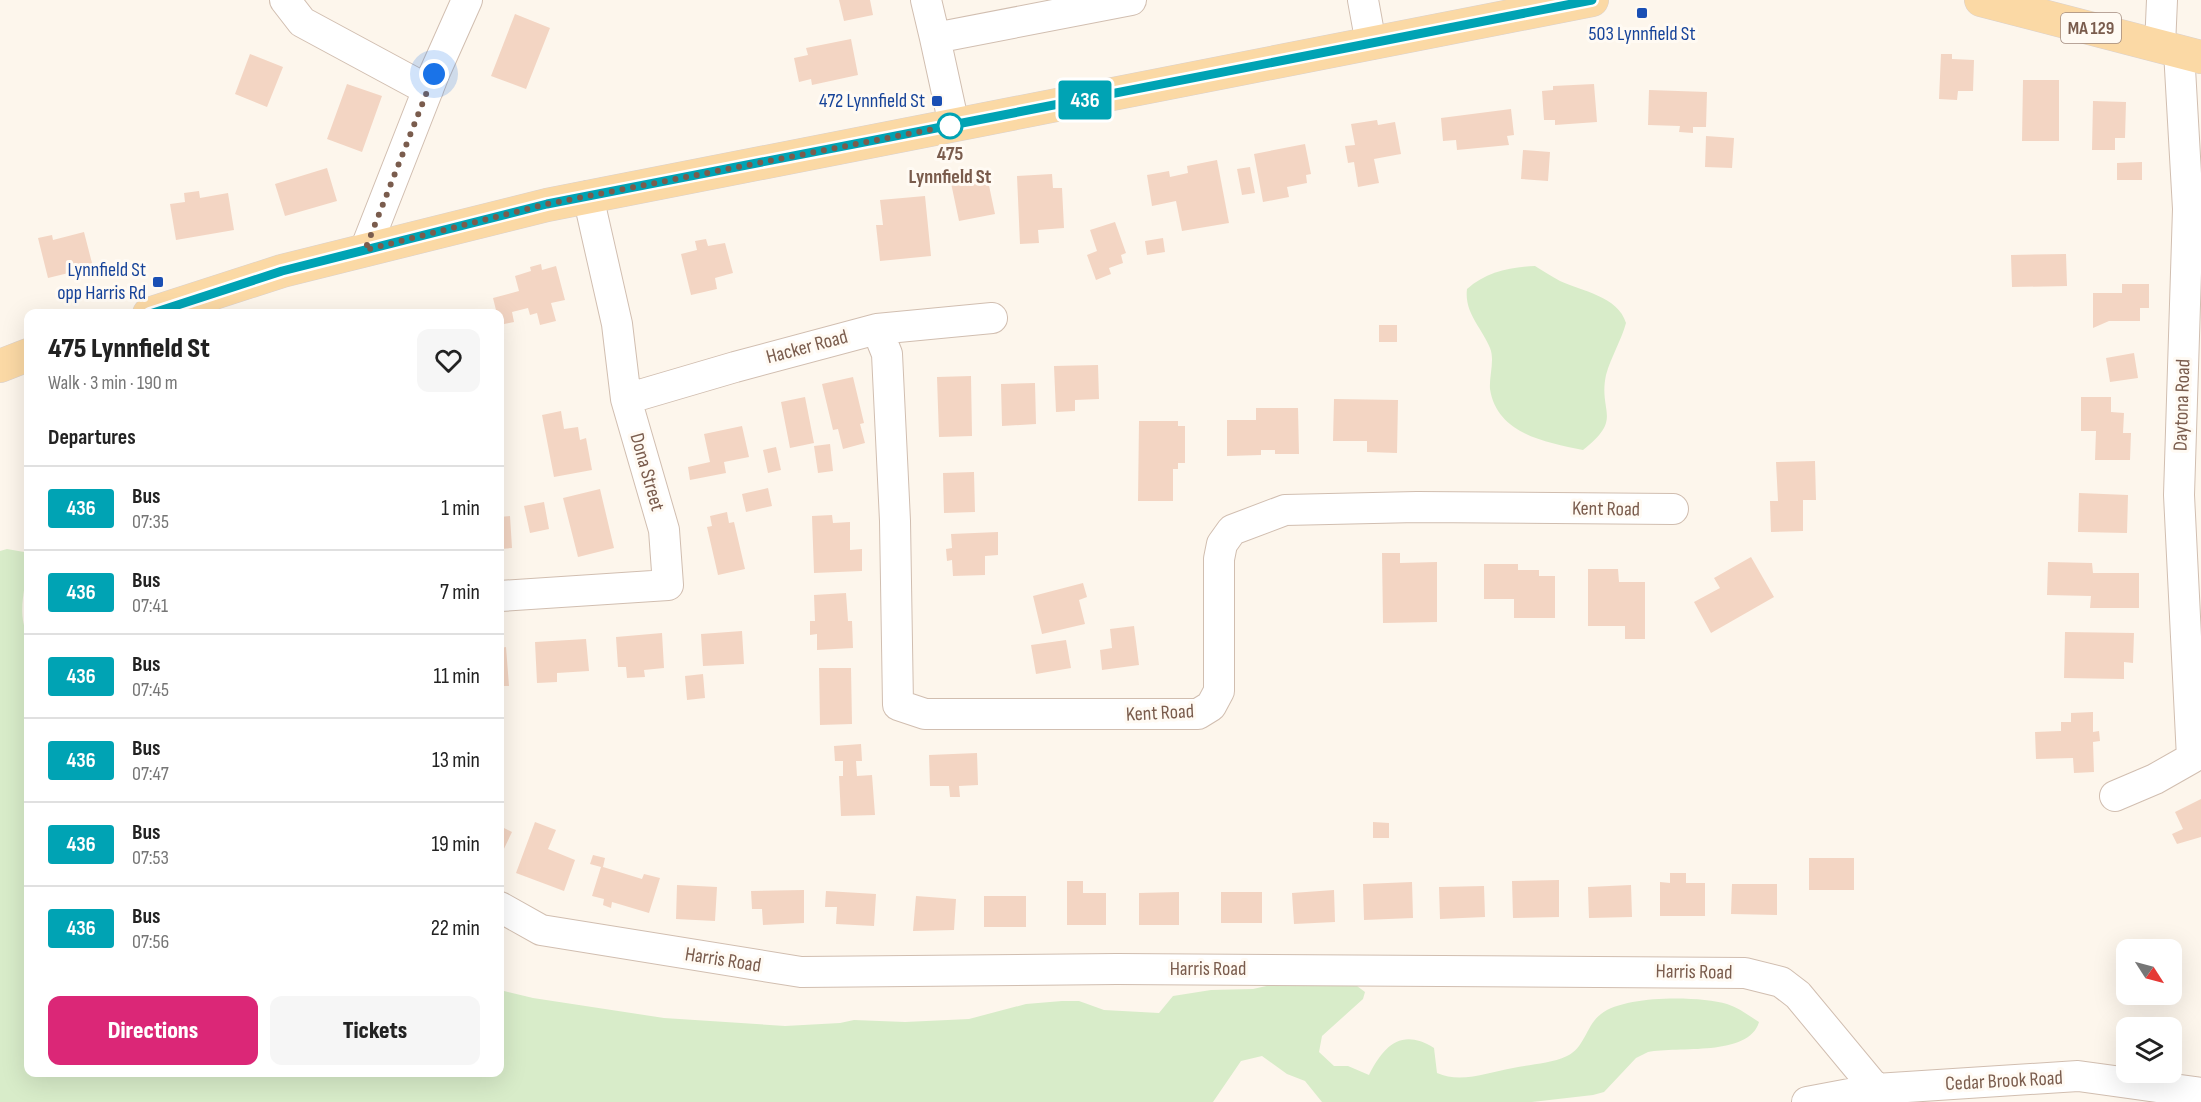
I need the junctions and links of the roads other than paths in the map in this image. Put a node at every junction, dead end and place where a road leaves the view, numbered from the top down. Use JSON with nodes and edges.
{"nodes":[{"id":1,"x":285,"y":0,"type":"edge"},
{"id":2,"x":467,"y":0,"type":"edge"},
{"id":3,"x":926,"y":0,"type":"edge"},
{"id":4,"x":1131,"y":0,"type":"edge"},
{"id":5,"x":1363,"y":0,"type":"edge"},
{"id":6,"x":1592,"y":0,"type":"edge"},
{"id":7,"x":1981,"y":0,"type":"edge"},
{"id":8,"x":2162,"y":0,"type":"edge"},
{"id":9,"x":2039,"y":7,"type":"edge"},
{"id":10,"x":934,"y":39,"type":"junction"},
{"id":11,"x":1371,"y":44,"type":"junction"},
{"id":12,"x":2180,"y":51,"type":"edge"},
{"id":13,"x":428,"y":90,"type":"junction"},
{"id":14,"x":954,"y":125,"type":"junction"},
{"id":15,"x":588,"y":196,"type":"junction"},
{"id":16,"x":365,"y":250,"type":"junction"},
{"id":17,"x":165,"y":309,"type":"edge"},
{"id":18,"x":992,"y":318,"type":"dead end"},
{"id":19,"x":877,"y":329,"type":"junction"},
{"id":20,"x":24,"y":357,"type":"edge"},
{"id":21,"x":0,"y":366,"type":"edge"},
{"id":22,"x":626,"y":399,"type":"junction"},
{"id":23,"x":1672,"y":509,"type":"dead end"},
{"id":24,"x":504,"y":596,"type":"edge"},
{"id":25,"x":2115,"y":796,"type":"dead end"},
{"id":26,"x":504,"y":909,"type":"edge"},
{"id":27,"x":1880,"y":1095,"type":"edge"},
{"id":28,"x":2184,"y":1095,"type":"edge"},
{"id":29,"x":1807,"y":1102,"type":"edge"}],
"edges":[{"from":1,"to":13,"type":"street"},
{"from":2,"to":13,"type":"street"},
{"from":3,"to":10,"type":"street"},
{"from":4,"to":10,"type":"street"},
{"from":5,"to":11,"type":"street"},
{"from":6,"to":11,"type":"main road"},
{"from":7,"to":9,"type":"main road","number":"MA 129"},
{"from":8,"to":12,"type":"street","name":"Daytona Road"},
{"from":9,"to":12,"type":"main road","number":"MA 129"},
{"from":10,"to":14,"type":"street"},
{"from":11,"to":14,"type":"main road"},
{"from":12,"to":25,"type":"street","name":"Daytona Road"},
{"from":13,"to":16,"type":"street"},
{"from":14,"to":15,"type":"main road"},
{"from":15,"to":16,"type":"main road"},
{"from":15,"to":22,"type":"street","name":"Dona Street"},
{"from":16,"to":17,"type":"main road"},
{"from":18,"to":19,"type":"street","name":"Hacker Road"},
{"from":19,"to":22,"type":"street","name":"Hacker Road"},
{"from":19,"to":23,"type":"street","name":"Kent Road"},
{"from":20,"to":21,"type":"main road"},
{"from":22,"to":24,"type":"street","name":"Dona Street"},
{"from":26,"to":27,"type":"street","name":"Harris Road"},
{"from":27,"to":28,"type":"street","name":"Cedar Brook Road"},
{"from":27,"to":29,"type":"street","name":"Cedar Brook Road"}]}
